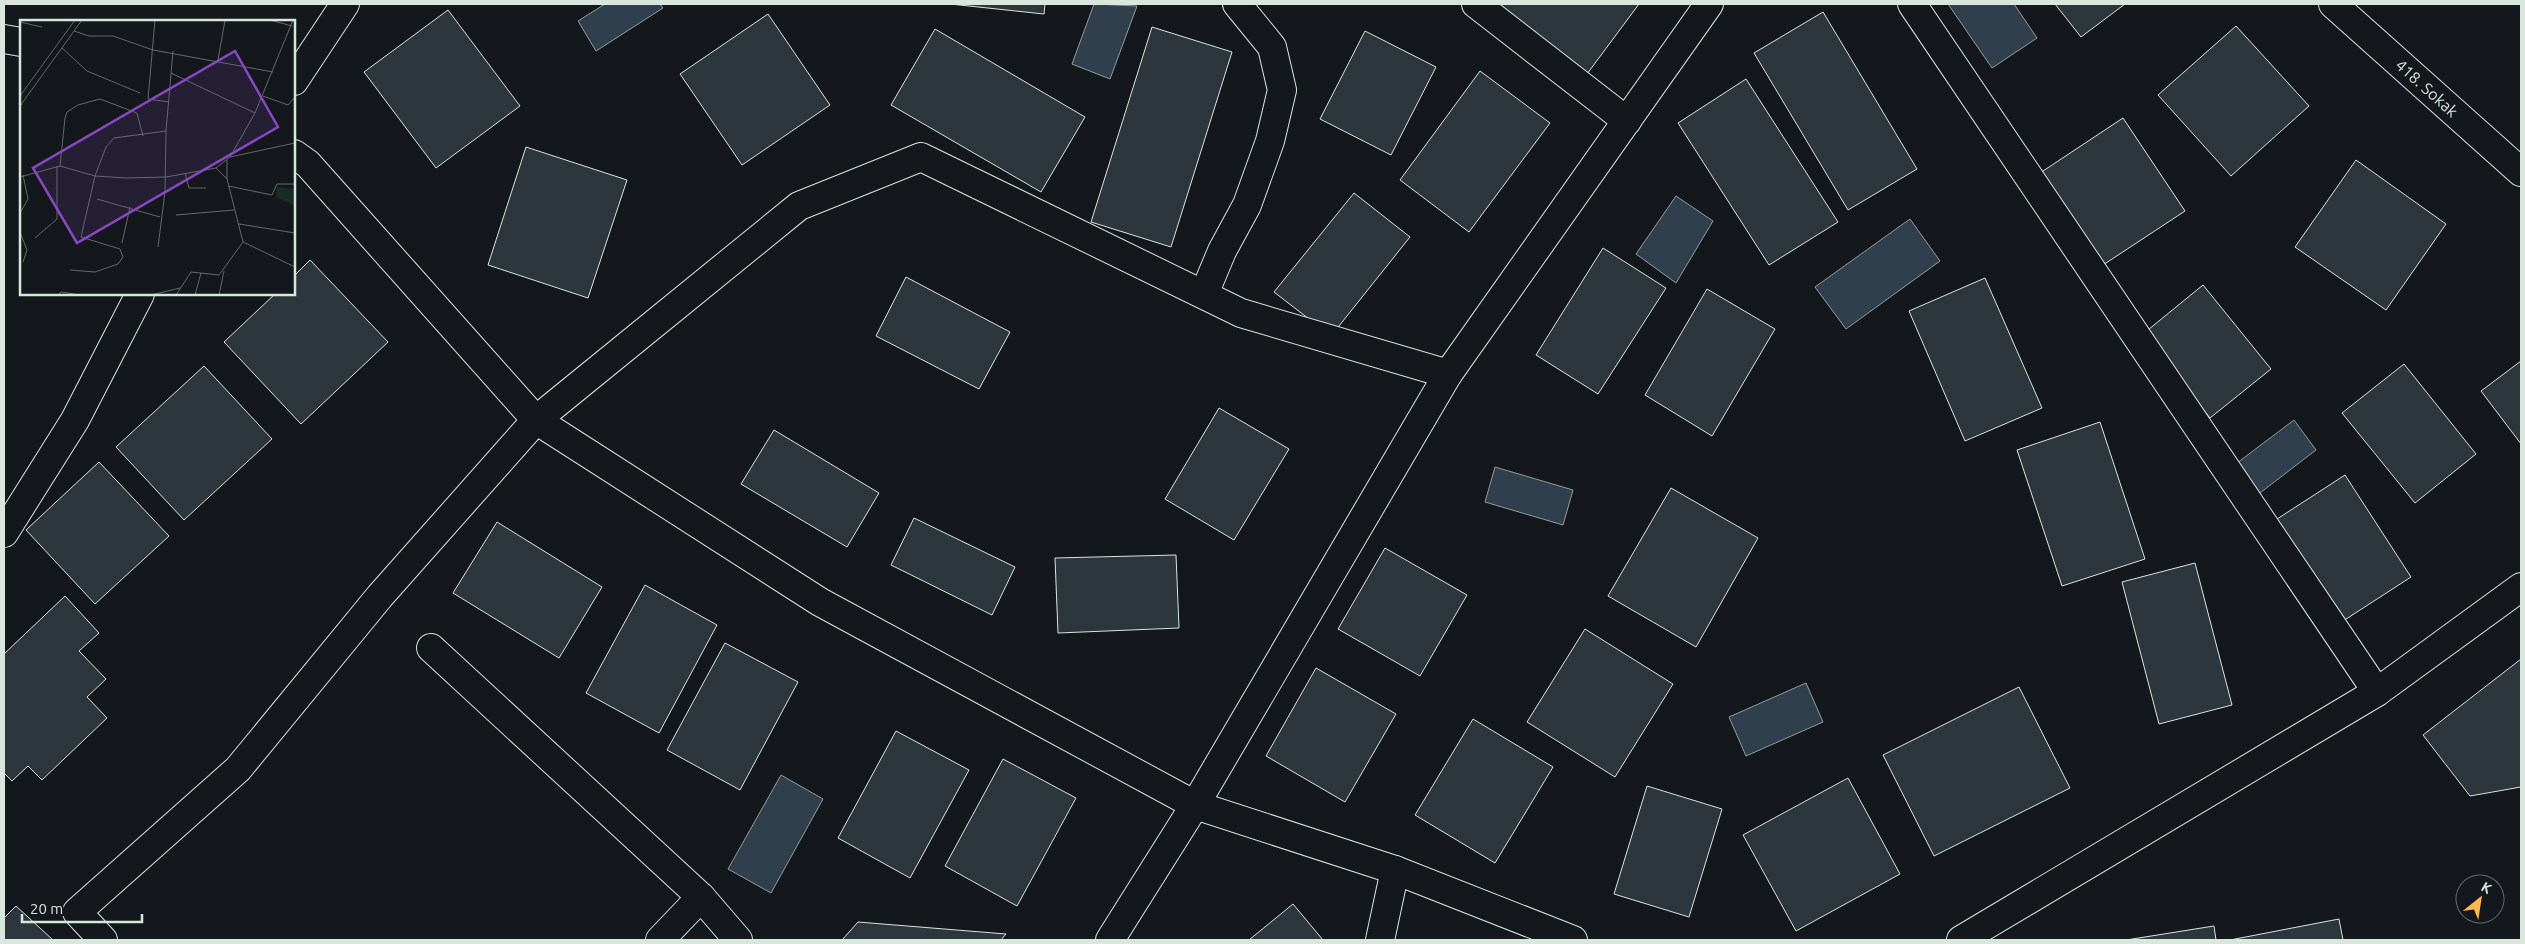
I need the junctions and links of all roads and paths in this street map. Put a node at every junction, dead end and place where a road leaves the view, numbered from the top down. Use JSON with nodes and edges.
{"nodes":[{"id":1,"x":345,"y":4,"type":"edge"},
{"id":2,"x":1237,"y":4,"type":"edge"},
{"id":3,"x":1476,"y":4,"type":"edge"},
{"id":4,"x":1709,"y":4,"type":"edge"},
{"id":5,"x":1912,"y":4,"type":"edge"},
{"id":6,"x":2332,"y":4,"type":"edge"},
{"id":7,"x":4,"y":39,"type":"edge"},
{"id":8,"x":20,"y":42,"type":"edge"},
{"id":9,"x":295,"y":79,"type":"edge"},
{"id":10,"x":1627,"y":121,"type":"junction"},
{"id":11,"x":295,"y":155,"type":"edge"},
{"id":12,"x":2521,"y":172,"type":"edge"},
{"id":13,"x":1204,"y":294,"type":"junction"},
{"id":14,"x":139,"y":295,"type":"edge"},
{"id":15,"x":1448,"y":374,"type":"junction"},
{"id":16,"x":536,"y":420,"type":"junction"},
{"id":17,"x":4,"y":533,"type":"edge"},
{"id":18,"x":2521,"y":587,"type":"edge"},
{"id":19,"x":431,"y":648,"type":"dead end"},
{"id":20,"x":2377,"y":692,"type":"junction"},
{"id":21,"x":1195,"y":805,"type":"junction"},
{"id":22,"x":1395,"y":870,"type":"junction"},
{"id":23,"x":701,"y":897,"type":"junction"},
{"id":24,"x":104,"y":940,"type":"edge"},
{"id":25,"x":660,"y":940,"type":"edge"},
{"id":26,"x":738,"y":940,"type":"edge"},
{"id":27,"x":1110,"y":940,"type":"edge"},
{"id":28,"x":1380,"y":940,"type":"edge"},
{"id":29,"x":1573,"y":940,"type":"edge"},
{"id":30,"x":1961,"y":940,"type":"edge"}],
"edges":[{"from":1,"to":9,"type":"street"},
{"from":2,"to":13,"type":"street"},
{"from":3,"to":10,"type":"street"},
{"from":4,"to":10,"type":"street"},
{"from":5,"to":20,"type":"street"},
{"from":6,"to":12,"type":"street","name":"418. Sokak"},
{"from":7,"to":8,"type":"street"},
{"from":10,"to":15,"type":"street"},
{"from":11,"to":16,"type":"street"},
{"from":13,"to":15,"type":"street"},
{"from":13,"to":16,"type":"street"},
{"from":14,"to":17,"type":"street"},
{"from":15,"to":21,"type":"street"},
{"from":16,"to":21,"type":"street"},
{"from":16,"to":24,"type":"street"},
{"from":18,"to":20,"type":"street"},
{"from":19,"to":23,"type":"street"},
{"from":20,"to":30,"type":"street"},
{"from":21,"to":22,"type":"street"},
{"from":21,"to":27,"type":"street"},
{"from":22,"to":28,"type":"street"},
{"from":22,"to":29,"type":"street"},
{"from":23,"to":25,"type":"street"},
{"from":23,"to":26,"type":"street"}]}
